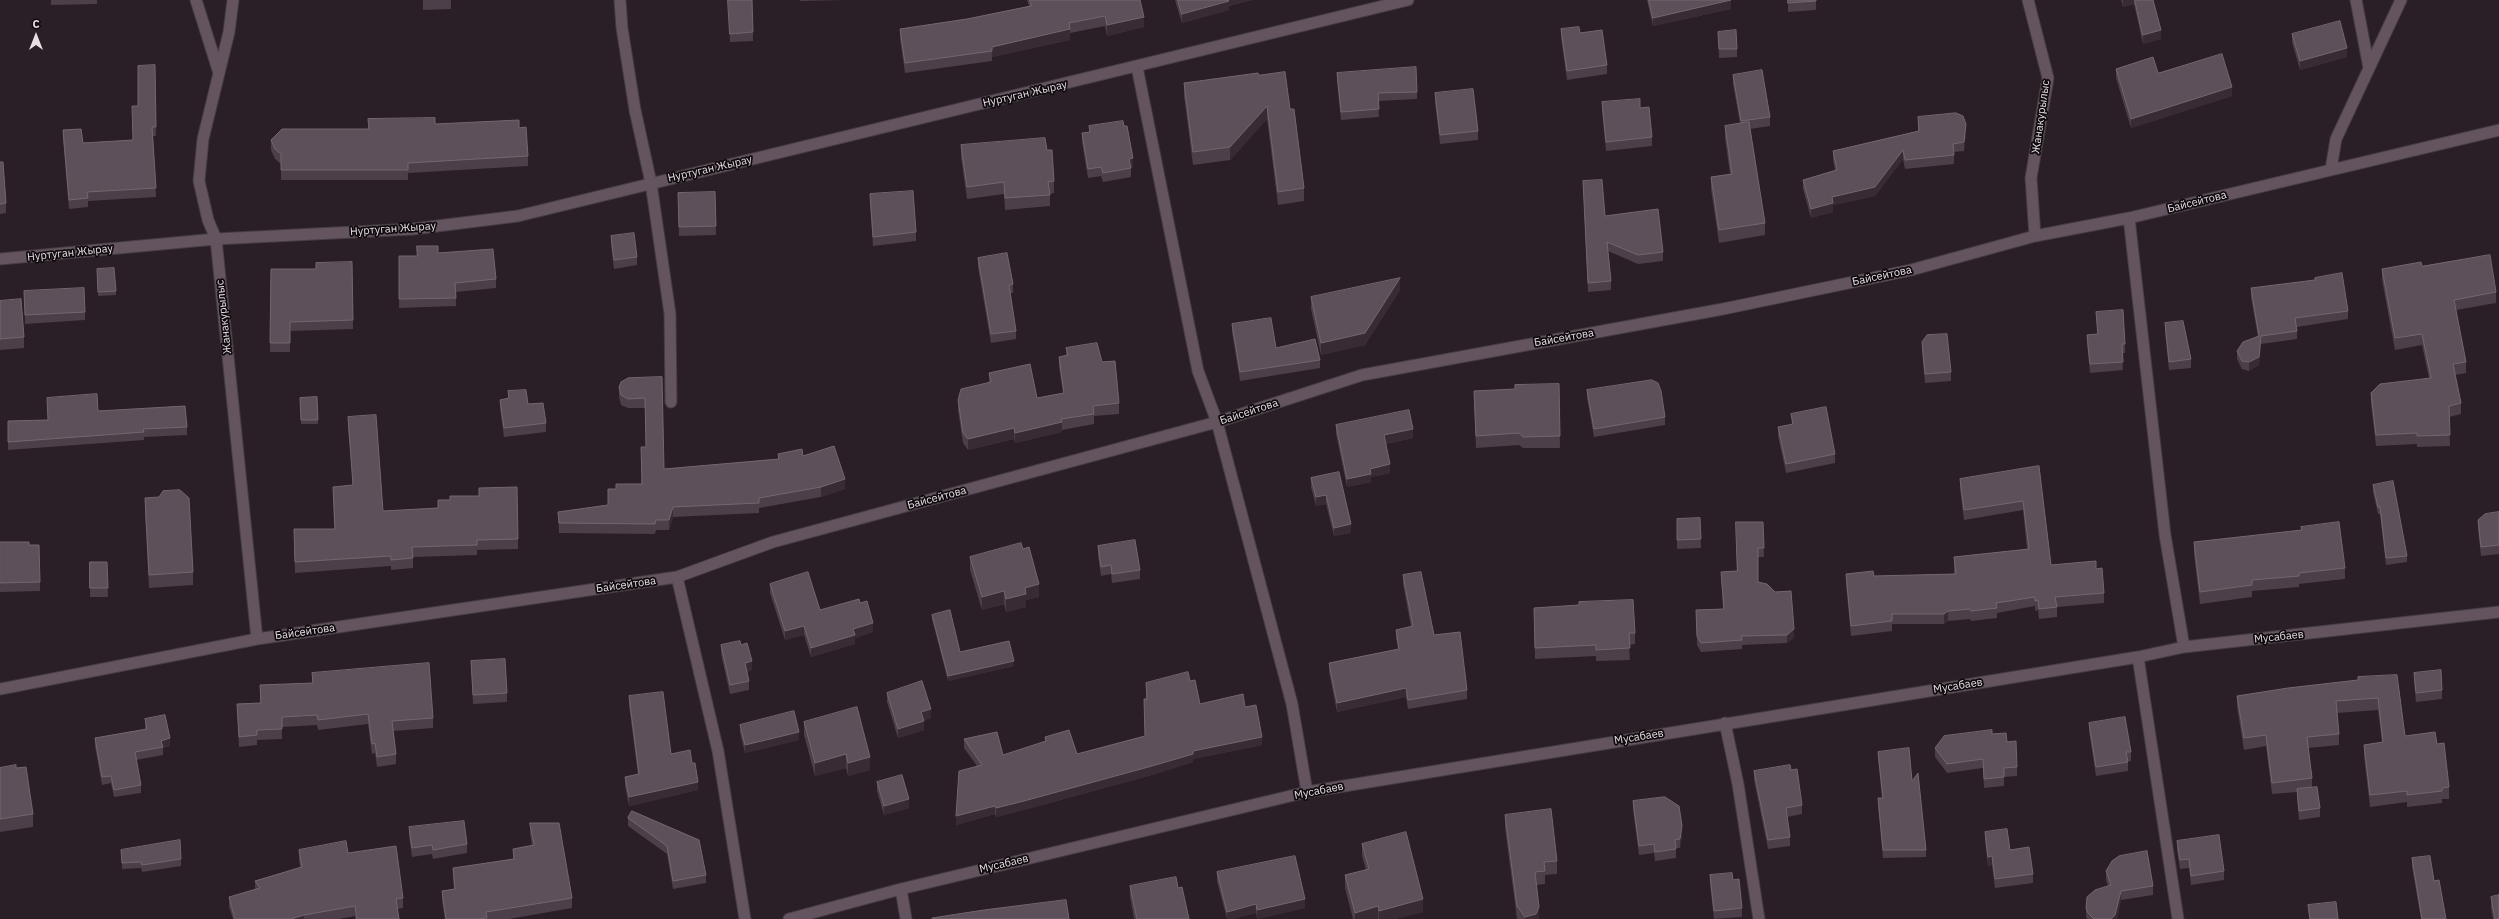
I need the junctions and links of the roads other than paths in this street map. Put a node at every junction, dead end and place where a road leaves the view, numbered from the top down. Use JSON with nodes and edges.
{"nodes":[{"id":1,"x":196,"y":0,"type":"edge"},
{"id":2,"x":233,"y":0,"type":"edge"},
{"id":3,"x":620,"y":0,"type":"edge"},
{"id":4,"x":1408,"y":0,"type":"edge"},
{"id":5,"x":2028,"y":0,"type":"edge"},
{"id":6,"x":2356,"y":0,"type":"edge"},
{"id":7,"x":2401,"y":0,"type":"edge"},
{"id":8,"x":1137,"y":67,"type":"junction"},
{"id":9,"x":2369,"y":68,"type":"junction"},
{"id":10,"x":219,"y":74,"type":"junction"},
{"id":11,"x":2499,"y":130,"type":"edge"},
{"id":12,"x":2331,"y":169,"type":"junction"},
{"id":13,"x":652,"y":183,"type":"junction"},
{"id":14,"x":2129,"y":218,"type":"junction"},
{"id":15,"x":2035,"y":236,"type":"junction"},
{"id":16,"x":216,"y":239,"type":"junction"},
{"id":17,"x":0,"y":260,"type":"edge"},
{"id":18,"x":671,"y":402,"type":"dead end"},
{"id":19,"x":1217,"y":422,"type":"junction"},
{"id":20,"x":677,"y":577,"type":"junction"},
{"id":21,"x":2499,"y":612,"type":"edge"},
{"id":22,"x":258,"y":639,"type":"junction"},
{"id":23,"x":2184,"y":647,"type":"junction"},
{"id":24,"x":2138,"y":657,"type":"junction"},
{"id":25,"x":0,"y":689,"type":"edge"},
{"id":26,"x":1725,"y":723,"type":"junction"},
{"id":27,"x":1307,"y":792,"type":"junction"},
{"id":28,"x":900,"y":889,"type":"junction"},
{"id":29,"x":744,"y":919,"type":"edge"},
{"id":30,"x":789,"y":919,"type":"edge"},
{"id":31,"x":906,"y":919,"type":"edge"},
{"id":32,"x":1759,"y":919,"type":"edge"},
{"id":33,"x":2178,"y":919,"type":"edge"}],
"edges":[{"from":1,"to":10,"type":"street"},
{"from":2,"to":10,"type":"street","name":"Жанакурылыс"},
{"from":3,"to":13,"type":"street"},
{"from":4,"to":8,"type":"street","name":"Нуртуган Жырау"},
{"from":5,"to":15,"type":"street","name":"Жанакурылыс"},
{"from":6,"to":9,"type":"street"},
{"from":7,"to":9,"type":"street"},
{"from":8,"to":13,"type":"street","name":"Нуртуган Жырау"},
{"from":8,"to":19,"type":"street"},
{"from":9,"to":12,"type":"street"},
{"from":10,"to":16,"type":"street","name":"Жанакурылыс"},
{"from":11,"to":12,"type":"street","name":"Байсейтова"},
{"from":12,"to":14,"type":"street","name":"Байсейтова"},
{"from":13,"to":16,"type":"street","name":"Нуртуган Жырау"},
{"from":13,"to":18,"type":"street"},
{"from":14,"to":15,"type":"street","name":"Байсейтова"},
{"from":14,"to":23,"type":"street"},
{"from":15,"to":19,"type":"street","name":"Байсейтова"},
{"from":16,"to":17,"type":"street","name":"Нуртуган Жырау"},
{"from":16,"to":22,"type":"street","name":"Жанакурылыс"},
{"from":19,"to":20,"type":"street","name":"Байсейтова"},
{"from":19,"to":27,"type":"street"},
{"from":20,"to":22,"type":"street","name":"Байсейтова"},
{"from":20,"to":29,"type":"street"},
{"from":21,"to":23,"type":"street","name":"Мусабаев"},
{"from":22,"to":25,"type":"street","name":"Байсейтова"},
{"from":23,"to":24,"type":"street","name":"Мусабаев"},
{"from":24,"to":26,"type":"street","name":"Мусабаев"},
{"from":24,"to":33,"type":"street"},
{"from":26,"to":27,"type":"street","name":"Мусабаев"},
{"from":26,"to":32,"type":"street"},
{"from":27,"to":28,"type":"street","name":"Мусабаев"},
{"from":28,"to":30,"type":"street","name":"Мусабаев"},
{"from":28,"to":31,"type":"street"}]}
